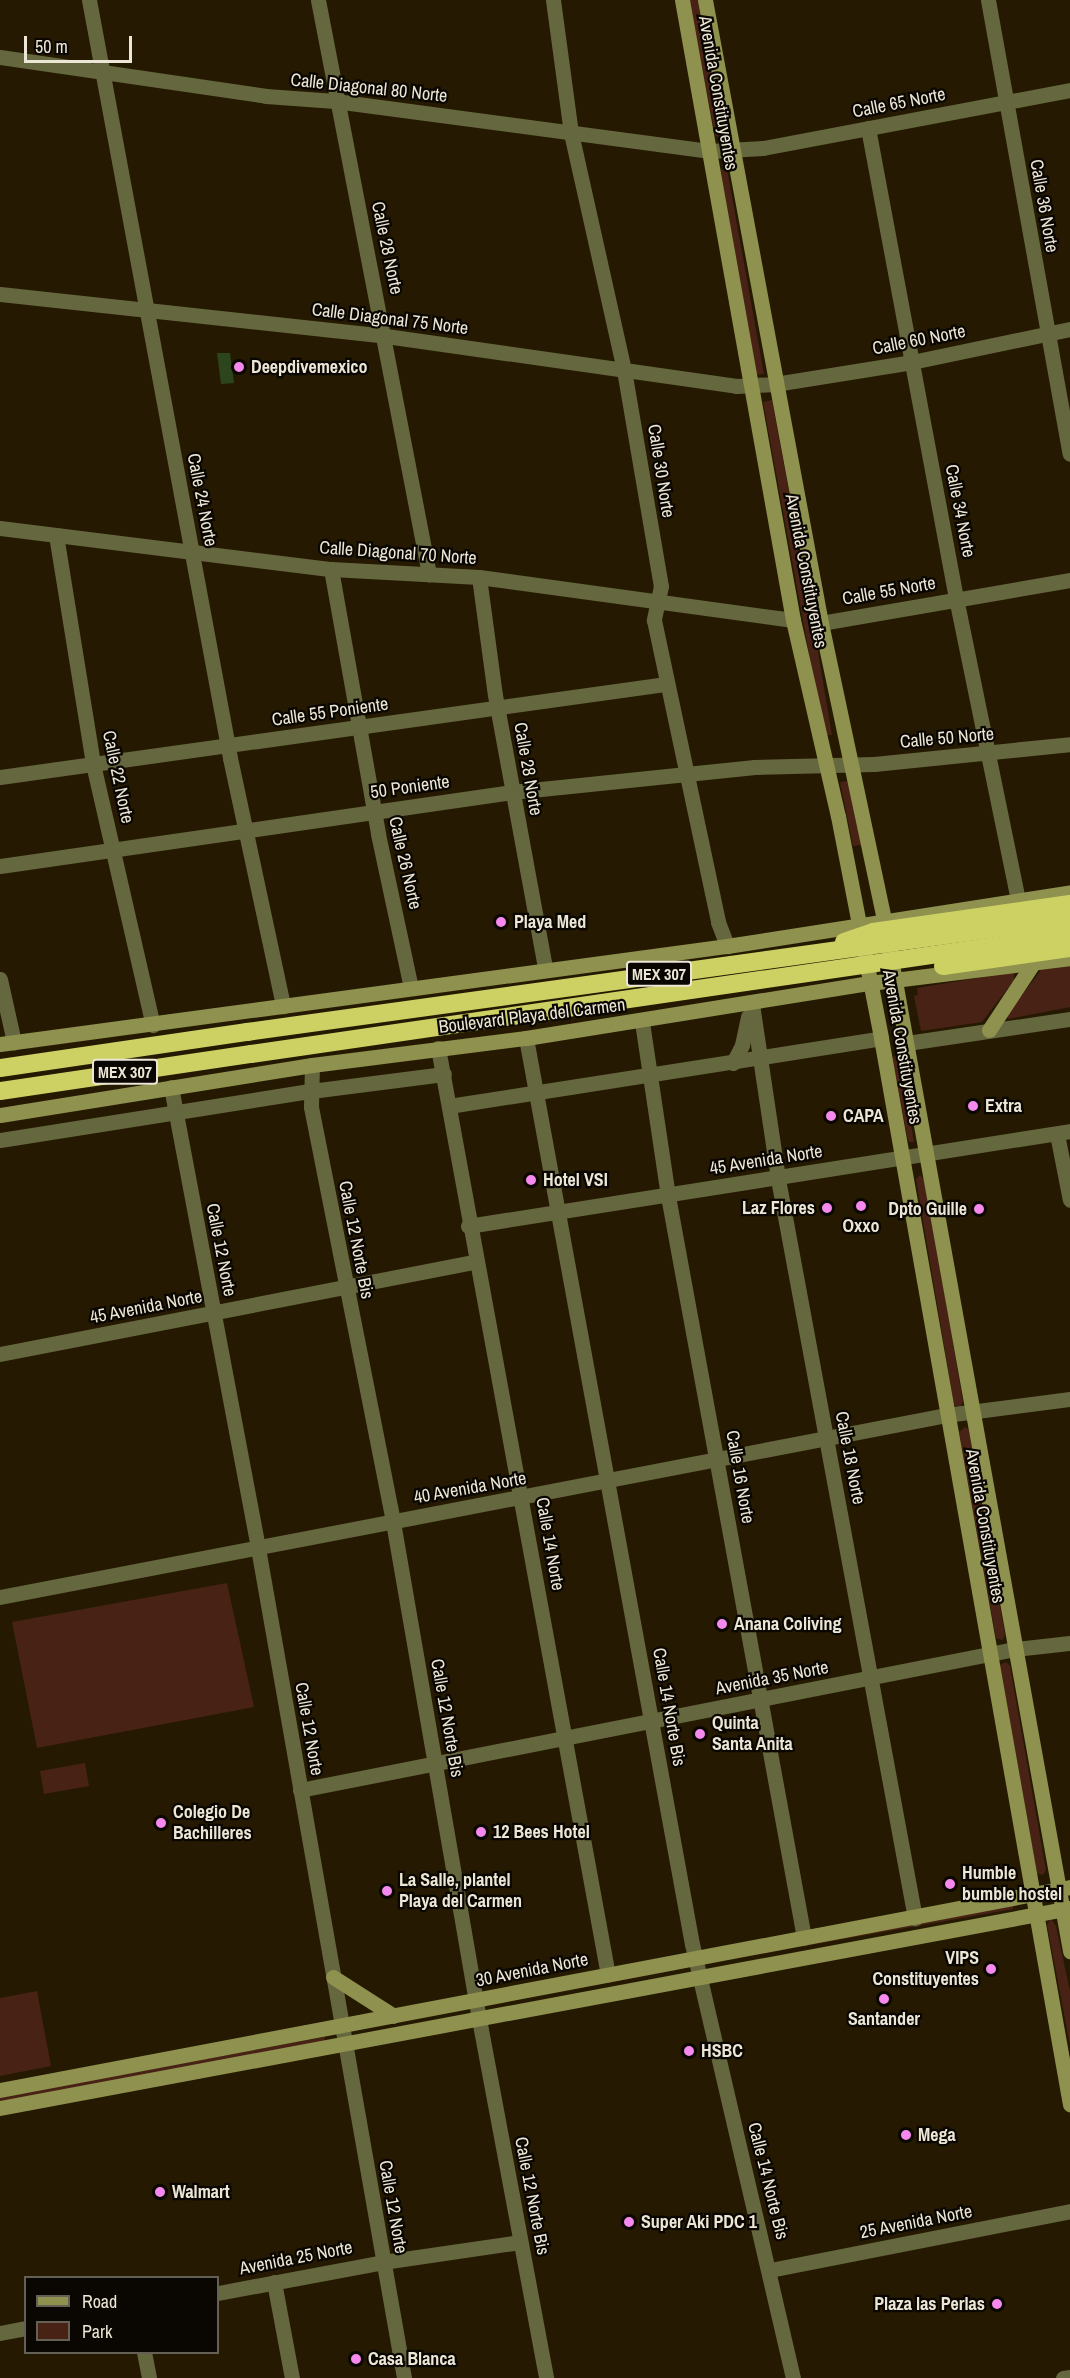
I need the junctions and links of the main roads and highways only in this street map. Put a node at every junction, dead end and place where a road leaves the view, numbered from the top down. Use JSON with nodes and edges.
{"nodes":[{"id":1,"x":682,"y":0,"type":"edge"},
{"id":2,"x":705,"y":0,"type":"edge"},
{"id":3,"x":1070,"y":892,"type":"edge"},
{"id":4,"x":1070,"y":904,"type":"edge"},
{"id":5,"x":972,"y":908,"type":"junction"},
{"id":6,"x":1070,"y":918,"type":"edge"},
{"id":7,"x":884,"y":920,"type":"junction"},
{"id":8,"x":859,"y":925,"type":"junction"},
{"id":9,"x":1070,"y":935,"type":"edge"},
{"id":10,"x":727,"y":946,"type":"junction"},
{"id":11,"x":1070,"y":948,"type":"edge"},
{"id":12,"x":809,"y":953,"type":"junction"},
{"id":13,"x":1070,"y":958,"type":"edge"},
{"id":14,"x":1034,"y":962,"type":"junction"},
{"id":15,"x":994,"y":968,"type":"junction"},
{"id":16,"x":831,"y":969,"type":"junction"},
{"id":17,"x":894,"y":980,"type":"junction"},
{"id":18,"x":870,"y":983,"type":"junction"},
{"id":19,"x":752,"y":1004,"type":"junction"},
{"id":20,"x":989,"y":1030,"type":"road end"},
{"id":21,"x":7,"y":1043,"type":"edge"},
{"id":22,"x":0,"y":1068,"type":"edge"},
{"id":23,"x":0,"y":1090,"type":"edge"},
{"id":24,"x":0,"y":1115,"type":"edge"},
{"id":25,"x":1064,"y":1888,"type":"edge"},
{"id":26,"x":1032,"y":1894,"type":"junction"},
{"id":27,"x":1066,"y":1908,"type":"edge"},
{"id":28,"x":1036,"y":1912,"type":"junction"},
{"id":29,"x":1070,"y":1951,"type":"edge"},
{"id":30,"x":333,"y":1977,"type":"road end"},
{"id":31,"x":393,"y":2016,"type":"junction"},
{"id":32,"x":0,"y":2090,"type":"edge"},
{"id":33,"x":1070,"y":2104,"type":"edge"},
{"id":34,"x":0,"y":2108,"type":"edge"}],
"edges":[{"from":1,"to":8,"type":"main road","name":"Avenida Constituyentes"},
{"from":2,"to":7,"type":"main road","name":"Avenida Constituyentes"},
{"from":3,"to":5,"type":"main road"},
{"from":4,"to":12,"type":"highway","bridge":true},
{"from":5,"to":7,"type":"main road"},
{"from":5,"to":15,"type":"main road"},
{"from":6,"to":12,"type":"highway","number":"MEX 307","bridge":true},
{"from":7,"to":8,"type":"main road"},
{"from":7,"to":17,"type":"main road","name":"Avenida Constituyentes"},
{"from":8,"to":10,"type":"main road"},
{"from":8,"to":18,"type":"main road","name":"Avenida Constituyentes"},
{"from":9,"to":16,"type":"highway","number":"MEX 307","bridge":true},
{"from":10,"to":19,"type":"main road"},
{"from":10,"to":21,"type":"main road"},
{"from":11,"to":16,"type":"highway","bridge":true},
{"from":12,"to":22,"type":"highway","number":"MEX 307","bridge":true},
{"from":13,"to":14,"type":"main road","name":"Boulevard Playa del Carmen"},
{"from":14,"to":15,"type":"main road","name":"Boulevard Playa del Carmen"},
{"from":14,"to":20,"type":"main road"},
{"from":15,"to":17,"type":"main road","name":"Boulevard Playa del Carmen"},
{"from":16,"to":23,"type":"highway","number":"MEX 307","bridge":true},
{"from":17,"to":18,"type":"main road","name":"Boulevard Playa del Carmen"},
{"from":17,"to":25,"type":"main road","name":"Avenida Constituyentes"},
{"from":18,"to":19,"type":"main road","name":"Boulevard Playa del Carmen"},
{"from":18,"to":26,"type":"main road","name":"Avenida Constituyentes"},
{"from":19,"to":24,"type":"main road","name":"Boulevard Playa del Carmen"},
{"from":25,"to":26,"type":"main road","name":"30 Avenida Norte"},
{"from":25,"to":27,"type":"main road","name":"Avenida Constituyentes"},
{"from":26,"to":28,"type":"main road","name":"Avenida Constituyentes"},
{"from":26,"to":31,"type":"main road","name":"30 Avenida Norte"},
{"from":27,"to":28,"type":"main road","name":"30 Avenida Norte"},
{"from":27,"to":29,"type":"main road","name":"Avenida Constituyentes"},
{"from":28,"to":33,"type":"main road","name":"Avenida Constituyentes"},
{"from":28,"to":34,"type":"main road","name":"30 Avenida Norte"},
{"from":30,"to":31,"type":"main road"},
{"from":31,"to":32,"type":"main road","name":"30 Avenida Norte"}]}
